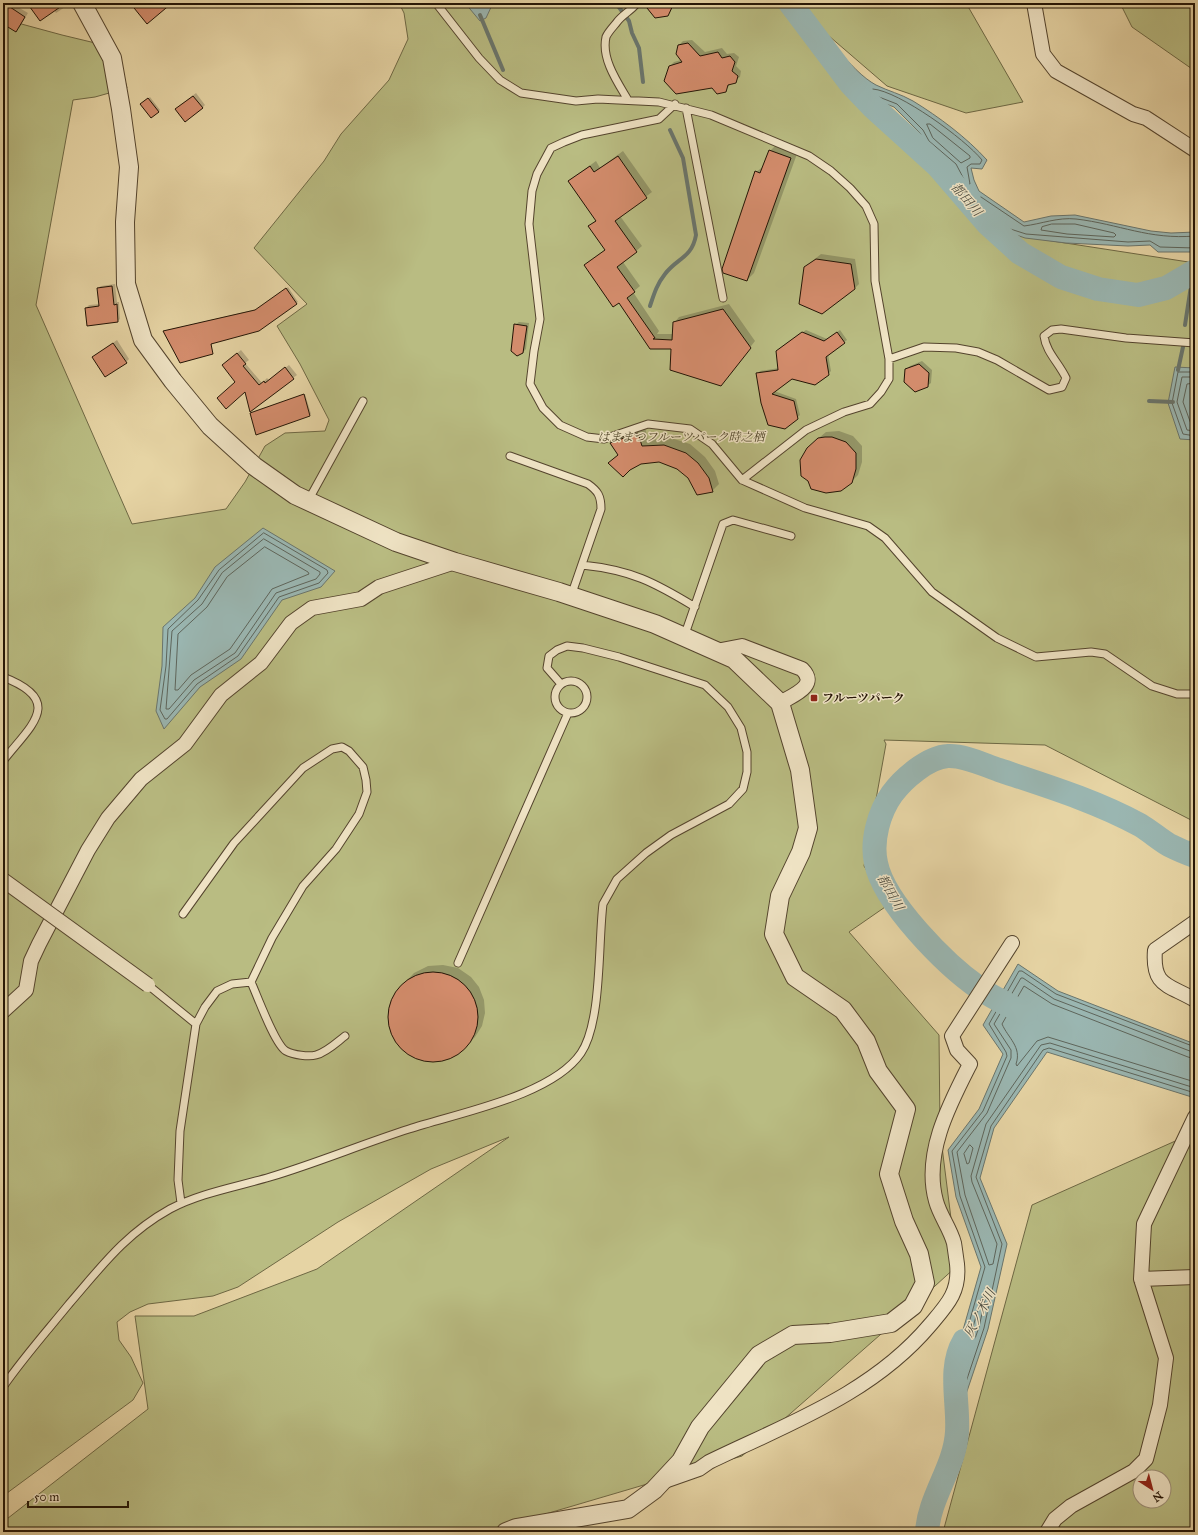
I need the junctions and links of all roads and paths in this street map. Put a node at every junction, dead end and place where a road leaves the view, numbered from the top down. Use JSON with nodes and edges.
{"nodes":[{"id":1,"x":82,"y":3,"type":"edge"},
{"id":2,"x":436,"y":3,"type":"edge"},
{"id":3,"x":636,"y":3,"type":"edge"},
{"id":4,"x":1034,"y":3,"type":"edge"},
{"id":5,"x":628,"y":100,"type":"junction"},
{"id":6,"x":675,"y":104,"type":"junction"},
{"id":7,"x":686,"y":108,"type":"junction"},
{"id":8,"x":1195,"y":150,"type":"edge"},
{"id":9,"x":723,"y":298,"type":"dead end"},
{"id":10,"x":1195,"y":343,"type":"edge"},
{"id":11,"x":889,"y":359,"type":"junction"},
{"id":12,"x":363,"y":401,"type":"dead end"},
{"id":13,"x":510,"y":456,"type":"dead end"},
{"id":14,"x":742,"y":480,"type":"junction"},
{"id":15,"x":308,"y":501,"type":"junction"},
{"id":16,"x":792,"y":536,"type":"dead end"},
{"id":17,"x":455,"y":562,"type":"junction"},
{"id":18,"x":582,"y":565,"type":"junction"},
{"id":19,"x":571,"y":596,"type":"junction"},
{"id":20,"x":694,"y":607,"type":"junction"},
{"id":21,"x":684,"y":637,"type":"junction"},
{"id":22,"x":716,"y":651,"type":"junction"},
{"id":23,"x":3,"y":677,"type":"edge"},
{"id":24,"x":561,"y":684,"type":"junction"},
{"id":25,"x":1195,"y":694,"type":"edge"},
{"id":26,"x":780,"y":703,"type":"junction"},
{"id":27,"x":568,"y":713,"type":"junction"},
{"id":28,"x":3,"y":761,"type":"edge"},
{"id":29,"x":3,"y":880,"type":"edge"},
{"id":30,"x":183,"y":914,"type":"dead end"},
{"id":31,"x":1195,"y":922,"type":"edge"},
{"id":32,"x":1012,"y":943,"type":"dead end"},
{"id":33,"x":458,"y":964,"type":"dead end"},
{"id":34,"x":251,"y":982,"type":"junction"},
{"id":35,"x":148,"y":985,"type":"joint"},
{"id":36,"x":1195,"y":1000,"type":"edge"},
{"id":37,"x":3,"y":1011,"type":"edge"},
{"id":38,"x":196,"y":1024,"type":"junction"},
{"id":39,"x":345,"y":1036,"type":"dead end"},
{"id":40,"x":1195,"y":1117,"type":"edge"},
{"id":41,"x":181,"y":1203,"type":"junction"},
{"id":42,"x":1195,"y":1277,"type":"edge"},
{"id":43,"x":1140,"y":1279,"type":"junction"},
{"id":44,"x":3,"y":1386,"type":"edge"},
{"id":45,"x":660,"y":1483,"type":"junction"},
{"id":46,"x":506,"y":1532,"type":"edge"},
{"id":47,"x":1046,"y":1532,"type":"edge"}],
"edges":[{"from":1,"to":15,"type":"street"},
{"from":2,"to":5,"type":"lane"},
{"from":3,"to":5,"type":"lane"},
{"from":4,"to":8,"type":"street"},
{"from":5,"to":6,"type":"lane"},
{"from":6,"to":7,"type":"lane"},
{"from":6,"to":14,"type":"lane"},
{"from":7,"to":9,"type":"lane"},
{"from":7,"to":11,"type":"lane"},
{"from":10,"to":11,"type":"lane"},
{"from":11,"to":14,"type":"lane"},
{"from":12,"to":15,"type":"lane"},
{"from":13,"to":18,"type":"lane"},
{"from":14,"to":25,"type":"lane"},
{"from":15,"to":17,"type":"street"},
{"from":16,"to":20,"type":"lane"},
{"from":17,"to":19,"type":"street"},
{"from":17,"to":37,"type":"street"},
{"from":18,"to":19,"type":"lane"},
{"from":18,"to":20,"type":"lane"},
{"from":19,"to":21,"type":"street"},
{"from":20,"to":21,"type":"lane"},
{"from":21,"to":22,"type":"street"},
{"from":22,"to":26,"type":"street"},
{"from":22,"to":26,"type":"street"},
{"from":23,"to":28,"type":"lane"},
{"from":24,"to":27,"type":"lane"},
{"from":24,"to":27,"type":"lane"},
{"from":24,"to":41,"type":"lane"},
{"from":26,"to":45,"type":"street"},
{"from":27,"to":33,"type":"lane"},
{"from":29,"to":35,"type":"street","bridge":true},
{"from":30,"to":34,"type":"lane"},
{"from":31,"to":36,"type":"street"},
{"from":32,"to":45,"type":"street"},
{"from":34,"to":38,"type":"lane"},
{"from":34,"to":39,"type":"lane"},
{"from":35,"to":38,"type":"lane"},
{"from":38,"to":41,"type":"lane"},
{"from":40,"to":43,"type":"street"},
{"from":41,"to":44,"type":"lane"},
{"from":42,"to":43,"type":"street"},
{"from":43,"to":47,"type":"street"},
{"from":45,"to":46,"type":"street"}]}
